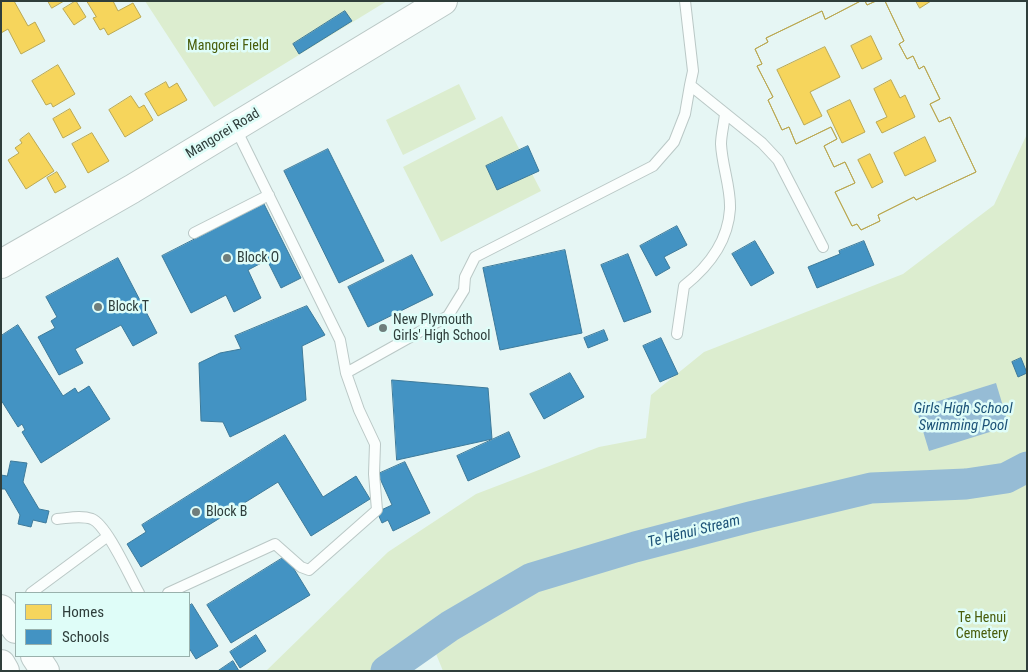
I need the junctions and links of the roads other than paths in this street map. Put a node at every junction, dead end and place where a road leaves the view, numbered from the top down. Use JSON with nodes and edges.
{"nodes":[{"id":1,"x":443,"y":1,"type":"edge"},
{"id":2,"x":685,"y":1,"type":"edge"},
{"id":3,"x":690,"y":85,"type":"junction"},
{"id":4,"x":725,"y":114,"type":"junction"},
{"id":5,"x":235,"y":127,"type":"junction"},
{"id":6,"x":269,"y":196,"type":"junction"},
{"id":7,"x":194,"y":233,"type":"dead end"},
{"id":8,"x":824,"y":247,"type":"dead end"},
{"id":9,"x":1,"y":264,"type":"edge"},
{"id":10,"x":676,"y":334,"type":"dead end"},
{"id":11,"x":346,"y":373,"type":"junction"},
{"id":12,"x":57,"y":519,"type":"dead end"},
{"id":13,"x":108,"y":536,"type":"junction"},
{"id":14,"x":32,"y":592,"type":"edge"},
{"id":15,"x":138,"y":592,"type":"edge"},
{"id":16,"x":170,"y":592,"type":"edge"},
{"id":17,"x":36,"y":657,"type":"edge"},
{"id":18,"x":1,"y":664,"type":"edge"},
{"id":19,"x":5,"y":671,"type":"edge"},
{"id":20,"x":45,"y":671,"type":"edge"}],
"edges":[{"from":1,"to":5,"type":"main road","name":"Mangorei Road"},
{"from":2,"to":3,"type":"lane"},
{"from":3,"to":4,"type":"lane"},
{"from":3,"to":11,"type":"lane"},
{"from":4,"to":8,"type":"lane"},
{"from":4,"to":10,"type":"lane"},
{"from":5,"to":6,"type":"lane"},
{"from":5,"to":9,"type":"main road","name":"Mangorei Road"},
{"from":6,"to":7,"type":"lane"},
{"from":6,"to":11,"type":"lane"},
{"from":11,"to":16,"type":"lane"},
{"from":12,"to":13,"type":"lane"},
{"from":13,"to":14,"type":"lane"},
{"from":13,"to":15,"type":"lane"},
{"from":17,"to":20,"type":"main road"},
{"from":18,"to":19,"type":"main road"}]}
